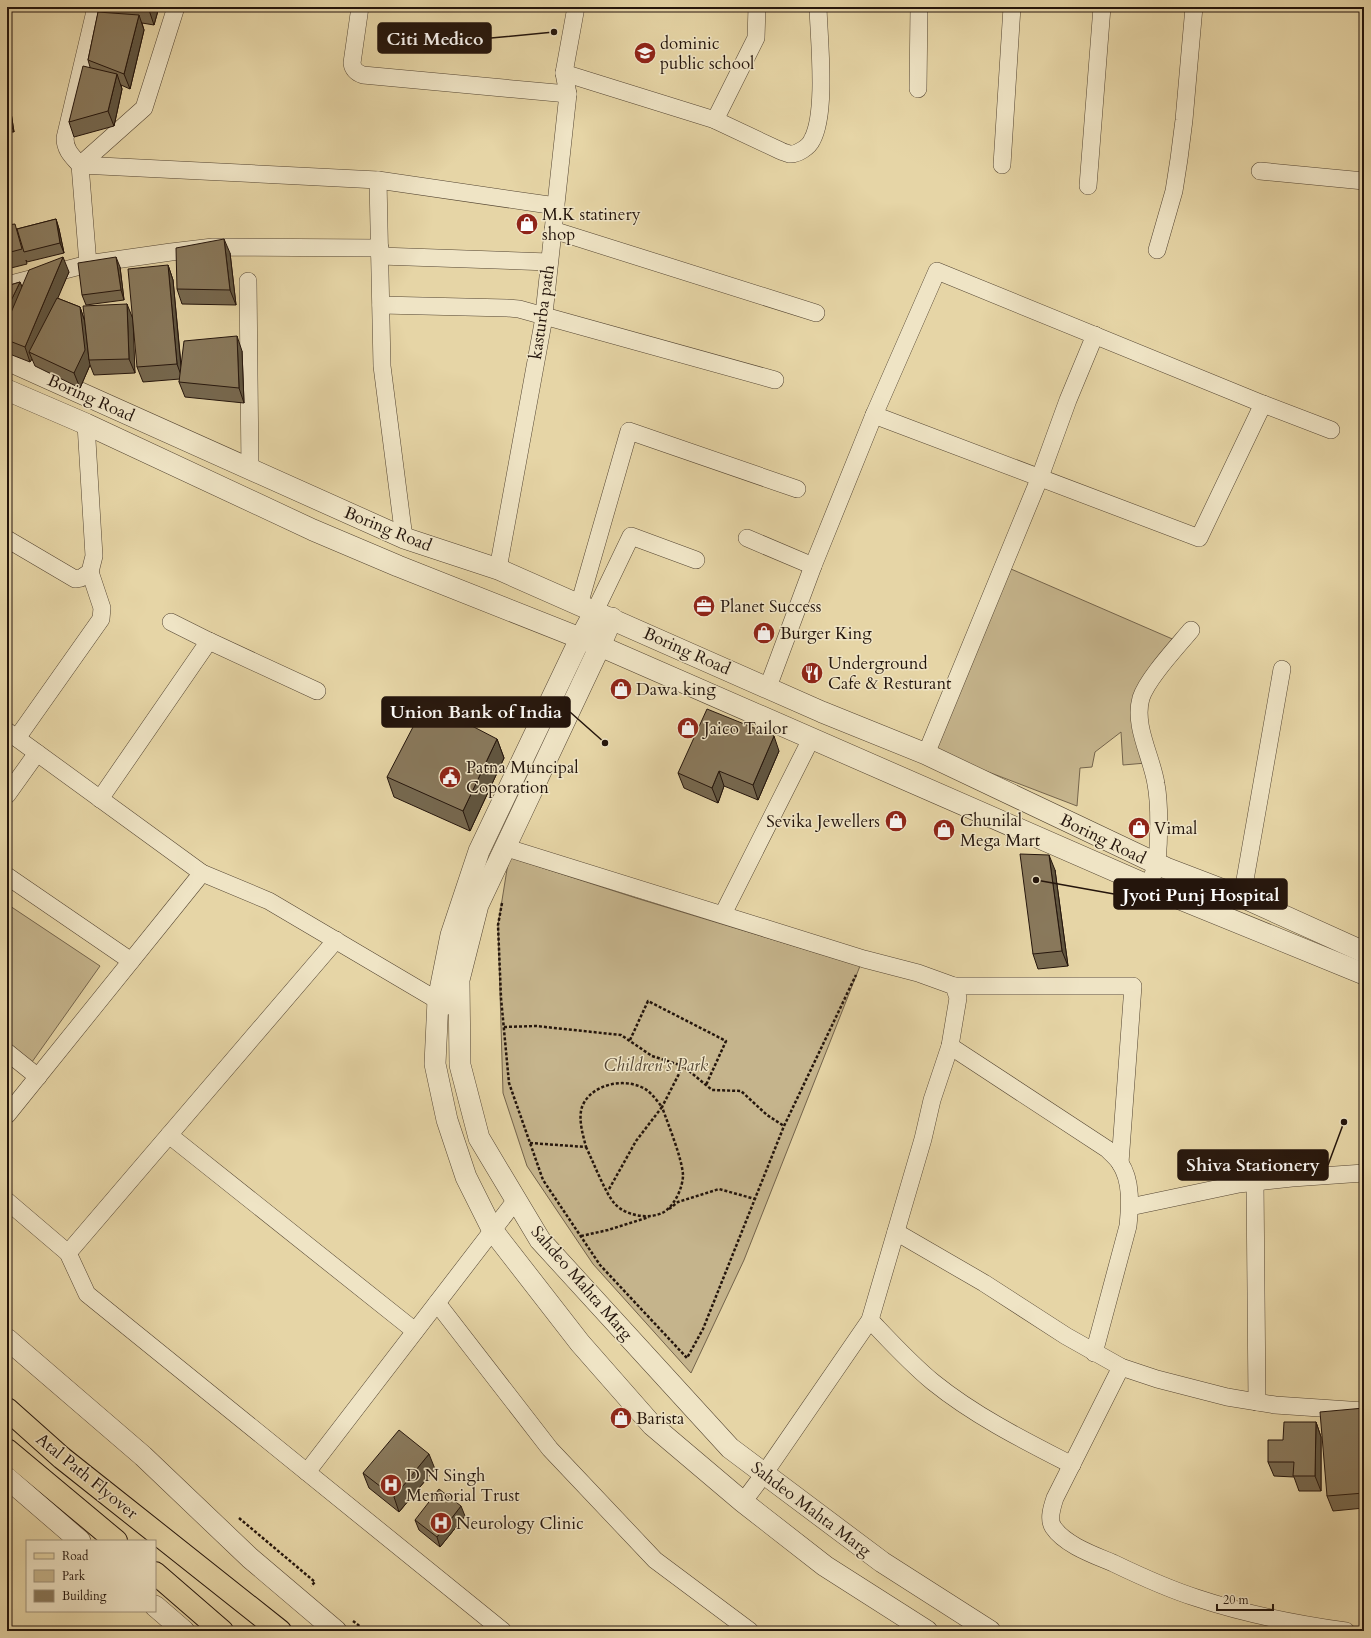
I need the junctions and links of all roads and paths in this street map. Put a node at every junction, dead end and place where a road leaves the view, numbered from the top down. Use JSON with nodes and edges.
{"nodes":[{"id":1,"x":96,"y":7,"type":"edge"},
{"id":2,"x":176,"y":7,"type":"edge"},
{"id":3,"x":360,"y":7,"type":"edge"},
{"id":4,"x":576,"y":7,"type":"edge"},
{"id":5,"x":757,"y":7,"type":"edge"},
{"id":6,"x":818,"y":7,"type":"edge"},
{"id":7,"x":919,"y":7,"type":"edge"},
{"id":8,"x":1012,"y":7,"type":"edge"},
{"id":9,"x":1102,"y":7,"type":"edge"},
{"id":10,"x":1194,"y":7,"type":"edge"},
{"id":11,"x":564,"y":73,"type":"junction"},
{"id":12,"x":918,"y":89,"type":"dead end"},
{"id":13,"x":568,"y":94,"type":"junction"},
{"id":14,"x":715,"y":120,"type":"junction"},
{"id":15,"x":80,"y":165,"type":"junction"},
{"id":16,"x":1002,"y":165,"type":"dead end"},
{"id":17,"x":1260,"y":171,"type":"dead end"},
{"id":18,"x":378,"y":180,"type":"junction"},
{"id":19,"x":1364,"y":181,"type":"edge"},
{"id":20,"x":1088,"y":186,"type":"dead end"},
{"id":21,"x":556,"y":206,"type":"junction"},
{"id":22,"x":553,"y":230,"type":"junction"},
{"id":23,"x":1157,"y":250,"type":"dead end"},
{"id":24,"x":380,"y":252,"type":"junction"},
{"id":25,"x":549,"y":262,"type":"junction"},
{"id":26,"x":88,"y":264,"type":"junction"},
{"id":27,"x":248,"y":281,"type":"dead end"},
{"id":28,"x":7,"y":285,"type":"edge"},
{"id":29,"x":381,"y":305,"type":"junction"},
{"id":30,"x":816,"y":313,"type":"dead end"},
{"id":31,"x":543,"y":316,"type":"junction"},
{"id":32,"x":1095,"y":335,"type":"junction"},
{"id":33,"x":7,"y":360,"type":"edge"},
{"id":34,"x":775,"y":380,"type":"dead end"},
{"id":35,"x":7,"y":390,"type":"edge"},
{"id":36,"x":1263,"y":404,"type":"junction"},
{"id":37,"x":874,"y":414,"type":"junction"},
{"id":38,"x":86,"y":424,"type":"junction"},
{"id":39,"x":1331,"y":430,"type":"dead end"},
{"id":40,"x":250,"y":469,"type":"junction"},
{"id":41,"x":1040,"y":477,"type":"junction"},
{"id":42,"x":797,"y":489,"type":"dead end"},
{"id":43,"x":404,"y":538,"type":"junction"},
{"id":44,"x":747,"y":538,"type":"dead end"},
{"id":45,"x":7,"y":539,"type":"edge"},
{"id":46,"x":696,"y":560,"type":"dead end"},
{"id":47,"x":813,"y":566,"type":"junction"},
{"id":48,"x":498,"y":569,"type":"junction"},
{"id":49,"x":90,"y":572,"type":"junction"},
{"id":50,"x":595,"y":611,"type":"junction"},
{"id":51,"x":171,"y":622,"type":"dead end"},
{"id":52,"x":1191,"y":630,"type":"dead end"},
{"id":53,"x":580,"y":639,"type":"junction"},
{"id":54,"x":209,"y":641,"type":"junction"},
{"id":55,"x":600,"y":646,"type":"junction"},
{"id":56,"x":1282,"y":669,"type":"dead end"},
{"id":57,"x":768,"y":687,"type":"junction"},
{"id":58,"x":317,"y":691,"type":"dead end"},
{"id":59,"x":12,"y":734,"type":"edge"},
{"id":60,"x":811,"y":739,"type":"junction"},
{"id":61,"x":37,"y":752,"type":"junction"},
{"id":62,"x":926,"y":754,"type":"junction"},
{"id":63,"x":7,"y":795,"type":"edge"},
{"id":64,"x":100,"y":798,"type":"junction"},
{"id":65,"x":504,"y":847,"type":"junction"},
{"id":66,"x":1156,"y":864,"type":"junction"},
{"id":67,"x":202,"y":873,"type":"junction"},
{"id":68,"x":7,"y":876,"type":"edge"},
{"id":69,"x":1149,"y":886,"type":"junction"},
{"id":70,"x":1242,"y":897,"type":"junction"},
{"id":71,"x":502,"y":902,"type":"dead end"},
{"id":72,"x":723,"y":914,"type":"junction"},
{"id":73,"x":336,"y":940,"type":"junction"},
{"id":74,"x":1364,"y":952,"type":"edge"},
{"id":75,"x":864,"y":959,"type":"junction"},
{"id":76,"x":131,"y":961,"type":"junction"},
{"id":77,"x":1364,"y":974,"type":"edge"},
{"id":78,"x":954,"y":986,"type":"junction"},
{"id":79,"x":438,"y":1000,"type":"junction"},
{"id":80,"x":460,"y":1013,"type":"junction"},
{"id":81,"x":504,"y":1027,"type":"junction"},
{"id":82,"x":630,"y":1040,"type":"junction"},
{"id":83,"x":950,"y":1046,"type":"junction"},
{"id":84,"x":7,"y":1052,"type":"edge"},
{"id":85,"x":683,"y":1066,"type":"junction"},
{"id":86,"x":38,"y":1077,"type":"junction"},
{"id":87,"x":706,"y":1085,"type":"junction"},
{"id":88,"x":662,"y":1107,"type":"junction"},
{"id":89,"x":7,"y":1115,"type":"edge"},
{"id":90,"x":784,"y":1126,"type":"junction"},
{"id":91,"x":169,"y":1135,"type":"junction"},
{"id":92,"x":530,"y":1143,"type":"junction"},
{"id":93,"x":586,"y":1147,"type":"junction"},
{"id":94,"x":1120,"y":1163,"type":"junction"},
{"id":95,"x":1364,"y":1172,"type":"edge"},
{"id":96,"x":1255,"y":1181,"type":"junction"},
{"id":97,"x":608,"y":1191,"type":"junction"},
{"id":98,"x":755,"y":1199,"type":"junction"},
{"id":99,"x":516,"y":1200,"type":"junction"},
{"id":100,"x":7,"y":1201,"type":"edge"},
{"id":101,"x":1130,"y":1207,"type":"junction"},
{"id":102,"x":663,"y":1212,"type":"junction"},
{"id":103,"x":492,"y":1231,"type":"junction"},
{"id":104,"x":896,"y":1232,"type":"junction"},
{"id":105,"x":581,"y":1236,"type":"junction"},
{"id":106,"x":68,"y":1253,"type":"junction"},
{"id":107,"x":437,"y":1303,"type":"junction"},
{"id":108,"x":870,"y":1320,"type":"junction"},
{"id":109,"x":415,"y":1331,"type":"junction"},
{"id":110,"x":7,"y":1340,"type":"edge"},
{"id":111,"x":1094,"y":1353,"type":"junction"},
{"id":112,"x":1121,"y":1367,"type":"junction"},
{"id":113,"x":1257,"y":1402,"type":"junction"},
{"id":114,"x":7,"y":1409,"type":"edge"},
{"id":115,"x":1364,"y":1411,"type":"edge"},
{"id":116,"x":7,"y":1450,"type":"edge"},
{"id":117,"x":1072,"y":1465,"type":"junction"},
{"id":118,"x":306,"y":1472,"type":"junction"},
{"id":119,"x":764,"y":1474,"type":"junction"},
{"id":120,"x":7,"y":1478,"type":"edge"},
{"id":121,"x":743,"y":1502,"type":"junction"},
{"id":122,"x":79,"y":1540,"type":"edge"},
{"id":123,"x":115,"y":1540,"type":"edge"},
{"id":124,"x":156,"y":1574,"type":"edge"},
{"id":125,"x":156,"y":1607,"type":"edge"},
{"id":126,"x":184,"y":1631,"type":"edge"},
{"id":127,"x":222,"y":1631,"type":"edge"},
{"id":128,"x":280,"y":1631,"type":"edge"},
{"id":129,"x":336,"y":1631,"type":"edge"},
{"id":130,"x":503,"y":1631,"type":"edge"},
{"id":131,"x":750,"y":1631,"type":"edge"},
{"id":132,"x":927,"y":1631,"type":"edge"},
{"id":133,"x":990,"y":1631,"type":"edge"},
{"id":134,"x":1346,"y":1631,"type":"edge"}],
"edges":[{"from":1,"to":15,"type":"street"},
{"from":2,"to":15,"type":"street"},
{"from":3,"to":13,"type":"street"},
{"from":4,"to":11,"type":"street","name":"kasturba path"},
{"from":5,"to":14,"type":"street"},
{"from":6,"to":14,"type":"street"},
{"from":7,"to":12,"type":"street"},
{"from":8,"to":16,"type":"street"},
{"from":9,"to":20,"type":"street"},
{"from":10,"to":23,"type":"street"},
{"from":11,"to":13,"type":"street","name":"kasturba path"},
{"from":11,"to":14,"type":"street"},
{"from":13,"to":21,"type":"street","name":"kasturba path"},
{"from":15,"to":18,"type":"street"},
{"from":15,"to":26,"type":"street"},
{"from":17,"to":19,"type":"street"},
{"from":18,"to":21,"type":"street"},
{"from":18,"to":24,"type":"street"},
{"from":21,"to":22,"type":"street","name":"kasturba path"},
{"from":22,"to":25,"type":"street","name":"kasturba path"},
{"from":22,"to":30,"type":"street"},
{"from":24,"to":25,"type":"street"},
{"from":24,"to":26,"type":"street"},
{"from":24,"to":29,"type":"street"},
{"from":25,"to":31,"type":"street","name":"kasturba path"},
{"from":26,"to":28,"type":"street"},
{"from":27,"to":40,"type":"street"},
{"from":29,"to":31,"type":"street"},
{"from":29,"to":43,"type":"street"},
{"from":31,"to":34,"type":"street"},
{"from":31,"to":48,"type":"street","name":"kasturba path"},
{"from":32,"to":36,"type":"street"},
{"from":32,"to":37,"type":"street"},
{"from":32,"to":41,"type":"street"},
{"from":33,"to":40,"type":"street","name":"Boring Road"},
{"from":35,"to":38,"type":"street"},
{"from":36,"to":39,"type":"street"},
{"from":36,"to":41,"type":"street"},
{"from":37,"to":41,"type":"street"},
{"from":37,"to":47,"type":"street"},
{"from":38,"to":49,"type":"street"},
{"from":38,"to":53,"type":"street"},
{"from":40,"to":43,"type":"street","name":"Boring Road"},
{"from":41,"to":62,"type":"street"},
{"from":42,"to":50,"type":"street"},
{"from":43,"to":48,"type":"street","name":"Boring Road"},
{"from":44,"to":47,"type":"street"},
{"from":45,"to":49,"type":"street"},
{"from":46,"to":50,"type":"street"},
{"from":47,"to":57,"type":"street"},
{"from":48,"to":50,"type":"street","name":"Boring Road"},
{"from":49,"to":59,"type":"street"},
{"from":50,"to":53,"type":"street","name":"Sahdeo Mahta Marg"},
{"from":50,"to":55,"type":"street","name":"Sahdeo Mahta Marg"},
{"from":50,"to":57,"type":"street","name":"Boring Road"},
{"from":51,"to":54,"type":"street"},
{"from":52,"to":66,"type":"street"},
{"from":53,"to":55,"type":"street"},
{"from":53,"to":79,"type":"street","name":"Sahdeo Mahta Marg"},
{"from":54,"to":58,"type":"street"},
{"from":54,"to":64,"type":"street"},
{"from":55,"to":60,"type":"street"},
{"from":55,"to":65,"type":"street","name":"Sahdeo Mahta Marg"},
{"from":56,"to":70,"type":"street"},
{"from":57,"to":62,"type":"street","name":"Boring Road"},
{"from":59,"to":61,"type":"street"},
{"from":60,"to":69,"type":"street"},
{"from":60,"to":72,"type":"street"},
{"from":61,"to":63,"type":"street"},
{"from":61,"to":64,"type":"street"},
{"from":62,"to":66,"type":"street","name":"Boring Road"},
{"from":64,"to":67,"type":"street"},
{"from":65,"to":72,"type":"street"},
{"from":65,"to":80,"type":"street","name":"Sahdeo Mahta Marg"},
{"from":66,"to":69,"type":"street"},
{"from":66,"to":70,"type":"street","name":"Boring Road"},
{"from":67,"to":73,"type":"street"},
{"from":67,"to":76,"type":"street"},
{"from":68,"to":76,"type":"street"},
{"from":69,"to":77,"type":"street"},
{"from":70,"to":74,"type":"street","name":"Boring Road"},
{"from":71,"to":81,"type":"path"},
{"from":72,"to":75,"type":"street"},
{"from":73,"to":79,"type":"street"},
{"from":73,"to":91,"type":"street"},
{"from":75,"to":78,"type":"street"},
{"from":75,"to":90,"type":"path"},
{"from":76,"to":86,"type":"street"},
{"from":78,"to":83,"type":"street"},
{"from":78,"to":94,"type":"street"},
{"from":79,"to":80,"type":"street"},
{"from":79,"to":103,"type":"street","name":"Sahdeo Mahta Marg"},
{"from":80,"to":99,"type":"street","name":"Sahdeo Mahta Marg"},
{"from":81,"to":82,"type":"path"},
{"from":81,"to":92,"type":"path"},
{"from":82,"to":85,"type":"path"},
{"from":82,"to":87,"type":"path"},
{"from":83,"to":94,"type":"street"},
{"from":83,"to":104,"type":"street"},
{"from":84,"to":86,"type":"street"},
{"from":85,"to":87,"type":"path"},
{"from":85,"to":88,"type":"path"},
{"from":86,"to":89,"type":"street"},
{"from":87,"to":90,"type":"path"},
{"from":88,"to":93,"type":"path"},
{"from":88,"to":97,"type":"path"},
{"from":88,"to":102,"type":"path"},
{"from":90,"to":98,"type":"path"},
{"from":91,"to":106,"type":"street"},
{"from":91,"to":109,"type":"street"},
{"from":92,"to":93,"type":"path"},
{"from":92,"to":105,"type":"path"},
{"from":93,"to":97,"type":"path"},
{"from":94,"to":101,"type":"street"},
{"from":95,"to":96,"type":"street"},
{"from":96,"to":101,"type":"street"},
{"from":96,"to":113,"type":"street"},
{"from":97,"to":102,"type":"path"},
{"from":98,"to":102,"type":"path"},
{"from":98,"to":105,"type":"path"},
{"from":99,"to":103,"type":"street"},
{"from":99,"to":119,"type":"street","name":"Sahdeo Mahta Marg"},
{"from":100,"to":106,"type":"street"},
{"from":101,"to":111,"type":"street"},
{"from":102,"to":105,"type":"path"},
{"from":103,"to":107,"type":"street"},
{"from":103,"to":121,"type":"street","name":"Sahdeo Mahta Marg"},
{"from":104,"to":108,"type":"street"},
{"from":104,"to":111,"type":"street"},
{"from":106,"to":118,"type":"street"},
{"from":107,"to":109,"type":"street"},
{"from":107,"to":131,"type":"street"},
{"from":108,"to":117,"type":"street"},
{"from":108,"to":119,"type":"street"},
{"from":109,"to":118,"type":"street"},
{"from":110,"to":129,"type":"street"},
{"from":111,"to":112,"type":"street"},
{"from":112,"to":113,"type":"street"},
{"from":112,"to":117,"type":"street"},
{"from":113,"to":115,"type":"street"},
{"from":114,"to":128,"type":"main road","name":"Atal Path Flyover"},
{"from":116,"to":123,"type":"main road","name":"Atal Path Flyover"},
{"from":117,"to":134,"type":"street"},
{"from":118,"to":130,"type":"street"},
{"from":119,"to":121,"type":"street"},
{"from":119,"to":133,"type":"street","name":"Sahdeo Mahta Marg"},
{"from":120,"to":122,"type":"street"},
{"from":121,"to":132,"type":"street","name":"Sahdeo Mahta Marg"},
{"from":124,"to":127,"type":"main road"},
{"from":125,"to":126,"type":"street"}]}
